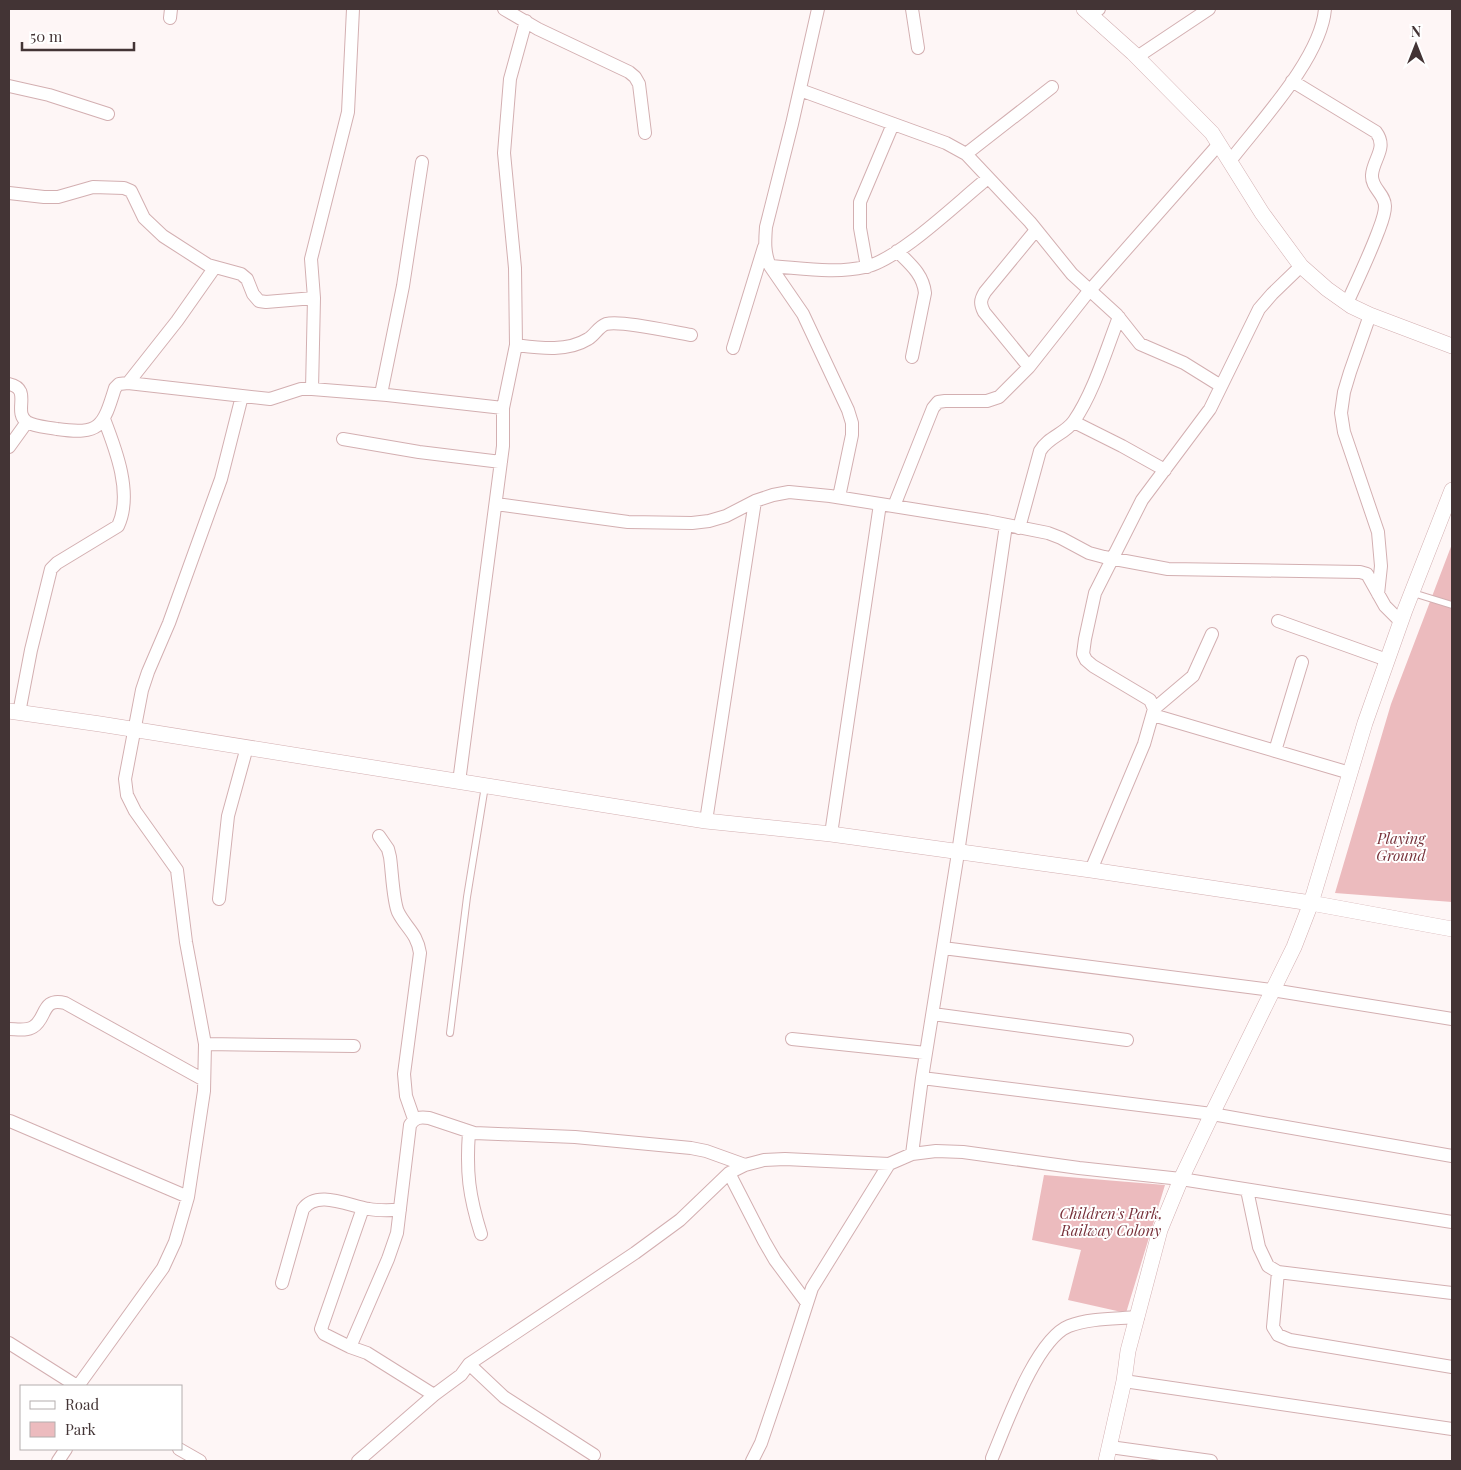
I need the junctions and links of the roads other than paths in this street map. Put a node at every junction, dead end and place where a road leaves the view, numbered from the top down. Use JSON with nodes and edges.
{"nodes":[{"id":1,"x":353,"y":9,"type":"edge"},
{"id":2,"x":504,"y":9,"type":"edge"},
{"id":3,"x":818,"y":9,"type":"edge"},
{"id":4,"x":912,"y":9,"type":"edge"},
{"id":5,"x":1209,"y":9,"type":"edge"},
{"id":6,"x":1325,"y":9,"type":"edge"},
{"id":7,"x":1092,"y":11,"type":"edge"},
{"id":8,"x":526,"y":21,"type":"junction"},
{"id":9,"x":918,"y":48,"type":"dead end"},
{"id":10,"x":1137,"y":57,"type":"junction"},
{"id":11,"x":1292,"y":81,"type":"junction"},
{"id":12,"x":9,"y":86,"type":"edge"},
{"id":13,"x":1052,"y":87,"type":"dead end"},
{"id":14,"x":800,"y":90,"type":"junction"},
{"id":15,"x":108,"y":114,"type":"dead end"},
{"id":16,"x":893,"y":124,"type":"junction"},
{"id":17,"x":645,"y":133,"type":"dead end"},
{"id":18,"x":1219,"y":144,"type":"junction"},
{"id":19,"x":966,"y":154,"type":"junction"},
{"id":20,"x":1230,"y":161,"type":"junction"},
{"id":21,"x":422,"y":162,"type":"dead end"},
{"id":22,"x":988,"y":178,"type":"junction"},
{"id":23,"x":9,"y":194,"type":"edge"},
{"id":24,"x":1036,"y":230,"type":"junction"},
{"id":25,"x":764,"y":244,"type":"junction"},
{"id":26,"x":897,"y":251,"type":"junction"},
{"id":27,"x":770,"y":266,"type":"junction"},
{"id":28,"x":1301,"y":266,"type":"junction"},
{"id":29,"x":215,"y":267,"type":"junction"},
{"id":30,"x":867,"y":267,"type":"junction"},
{"id":31,"x":1090,"y":290,"type":"junction"},
{"id":32,"x":314,"y":298,"type":"junction"},
{"id":33,"x":1347,"y":303,"type":"junction"},
{"id":34,"x":1370,"y":315,"type":"junction"},
{"id":35,"x":1119,"y":317,"type":"junction"},
{"id":36,"x":691,"y":335,"type":"dead end"},
{"id":37,"x":516,"y":345,"type":"junction"},
{"id":38,"x":1452,"y":346,"type":"edge"},
{"id":39,"x":733,"y":348,"type":"dead end"},
{"id":40,"x":912,"y":357,"type":"dead end"},
{"id":41,"x":1029,"y":368,"type":"junction"},
{"id":42,"x":128,"y":383,"type":"junction"},
{"id":43,"x":9,"y":384,"type":"edge"},
{"id":44,"x":1222,"y":386,"type":"junction"},
{"id":45,"x":312,"y":389,"type":"junction"},
{"id":46,"x":381,"y":394,"type":"junction"},
{"id":47,"x":242,"y":396,"type":"junction"},
{"id":48,"x":504,"y":408,"type":"junction"},
{"id":49,"x":104,"y":419,"type":"junction"},
{"id":50,"x":27,"y":422,"type":"junction"},
{"id":51,"x":1074,"y":422,"type":"junction"},
{"id":52,"x":343,"y":439,"type":"dead end"},
{"id":53,"x":9,"y":447,"type":"edge"},
{"id":54,"x":501,"y":462,"type":"junction"},
{"id":55,"x":1165,"y":470,"type":"junction"},
{"id":56,"x":1452,"y":490,"type":"edge"},
{"id":57,"x":839,"y":497,"type":"junction"},
{"id":58,"x":755,"y":502,"type":"junction"},
{"id":59,"x":496,"y":504,"type":"junction"},
{"id":60,"x":880,"y":504,"type":"junction"},
{"id":61,"x":894,"y":506,"type":"junction"},
{"id":62,"x":1013,"y":526,"type":"junction"},
{"id":63,"x":1112,"y":559,"type":"junction"},
{"id":64,"x":1412,"y":593,"type":"junction"},
{"id":65,"x":1378,"y":596,"type":"junction"},
{"id":66,"x":1452,"y":605,"type":"edge"},
{"id":67,"x":1278,"y":622,"type":"dead end"},
{"id":68,"x":1401,"y":622,"type":"junction"},
{"id":69,"x":1212,"y":634,"type":"dead end"},
{"id":70,"x":1387,"y":660,"type":"junction"},
{"id":71,"x":1302,"y":662,"type":"dead end"},
{"id":72,"x":14,"y":712,"type":"edge"},
{"id":73,"x":1153,"y":712,"type":"junction"},
{"id":74,"x":135,"y":730,"type":"junction"},
{"id":75,"x":247,"y":748,"type":"junction"},
{"id":76,"x":1275,"y":752,"type":"junction"},
{"id":77,"x":1350,"y":773,"type":"junction"},
{"id":78,"x":459,"y":782,"type":"junction"},
{"id":79,"x":485,"y":786,"type":"junction"},
{"id":80,"x":706,"y":821,"type":"junction"},
{"id":81,"x":831,"y":834,"type":"junction"},
{"id":82,"x":378,"y":836,"type":"dead end"},
{"id":83,"x":958,"y":853,"type":"junction"},
{"id":84,"x":1090,"y":870,"type":"junction"},
{"id":85,"x":219,"y":899,"type":"dead end"},
{"id":86,"x":1311,"y":903,"type":"junction"},
{"id":87,"x":1452,"y":929,"type":"edge"},
{"id":88,"x":943,"y":948,"type":"junction"},
{"id":89,"x":1272,"y":990,"type":"junction"},
{"id":90,"x":932,"y":1014,"type":"junction"},
{"id":91,"x":1452,"y":1019,"type":"edge"},
{"id":92,"x":9,"y":1029,"type":"edge"},
{"id":93,"x":450,"y":1033,"type":"dead end"},
{"id":94,"x":792,"y":1039,"type":"dead end"},
{"id":95,"x":1127,"y":1040,"type":"dead end"},
{"id":96,"x":205,"y":1044,"type":"junction"},
{"id":97,"x":354,"y":1046,"type":"dead end"},
{"id":98,"x":926,"y":1052,"type":"junction"},
{"id":99,"x":922,"y":1078,"type":"junction"},
{"id":100,"x":204,"y":1080,"type":"junction"},
{"id":101,"x":1212,"y":1114,"type":"junction"},
{"id":102,"x":414,"y":1119,"type":"junction"},
{"id":103,"x":10,"y":1121,"type":"dead end"},
{"id":104,"x":469,"y":1132,"type":"junction"},
{"id":105,"x":912,"y":1154,"type":"junction"},
{"id":106,"x":1452,"y":1156,"type":"edge"},
{"id":107,"x":889,"y":1164,"type":"junction"},
{"id":108,"x":745,"y":1165,"type":"junction"},
{"id":109,"x":729,"y":1173,"type":"junction"},
{"id":110,"x":1181,"y":1179,"type":"junction"},
{"id":111,"x":1247,"y":1190,"type":"junction"},
{"id":112,"x":188,"y":1197,"type":"junction"},
{"id":113,"x":363,"y":1208,"type":"junction"},
{"id":114,"x":400,"y":1210,"type":"junction"},
{"id":115,"x":1452,"y":1222,"type":"edge"},
{"id":116,"x":481,"y":1234,"type":"dead end"},
{"id":117,"x":1278,"y":1272,"type":"junction"},
{"id":118,"x":282,"y":1283,"type":"dead end"},
{"id":119,"x":1452,"y":1293,"type":"edge"},
{"id":120,"x":807,"y":1303,"type":"junction"},
{"id":121,"x":1138,"y":1316,"type":"junction"},
{"id":122,"x":9,"y":1343,"type":"edge"},
{"id":123,"x":350,"y":1347,"type":"junction"},
{"id":124,"x":469,"y":1364,"type":"junction"},
{"id":125,"x":1452,"y":1368,"type":"edge"},
{"id":126,"x":1124,"y":1381,"type":"junction"},
{"id":127,"x":76,"y":1385,"type":"edge"},
{"id":128,"x":79,"y":1385,"type":"edge"},
{"id":129,"x":434,"y":1395,"type":"junction"},
{"id":130,"x":1452,"y":1429,"type":"edge"},
{"id":131,"x":65,"y":1450,"type":"edge"},
{"id":132,"x":181,"y":1450,"type":"edge"},
{"id":133,"x":1108,"y":1454,"type":"edge"},
{"id":134,"x":594,"y":1455,"type":"dead end"},
{"id":135,"x":992,"y":1458,"type":"dead end"},
{"id":136,"x":58,"y":1461,"type":"edge"},
{"id":137,"x":200,"y":1461,"type":"edge"},
{"id":138,"x":358,"y":1461,"type":"edge"},
{"id":139,"x":752,"y":1461,"type":"edge"},
{"id":140,"x":1211,"y":1461,"type":"edge"}],
"edges":[{"from":1,"to":32,"type":"street"},
{"from":2,"to":8,"type":"street"},
{"from":3,"to":14,"type":"street"},
{"from":4,"to":9,"type":"street"},
{"from":5,"to":10,"type":"street"},
{"from":6,"to":11,"type":"street"},
{"from":7,"to":10,"type":"street"},
{"from":8,"to":17,"type":"street"},
{"from":8,"to":37,"type":"street"},
{"from":10,"to":18,"type":"street"},
{"from":11,"to":20,"type":"street"},
{"from":11,"to":33,"type":"street"},
{"from":12,"to":15,"type":"street"},
{"from":13,"to":19,"type":"street"},
{"from":14,"to":16,"type":"street"},
{"from":14,"to":25,"type":"street"},
{"from":16,"to":19,"type":"street"},
{"from":16,"to":30,"type":"street"},
{"from":18,"to":20,"type":"street"},
{"from":18,"to":31,"type":"street"},
{"from":19,"to":22,"type":"street"},
{"from":20,"to":28,"type":"street"},
{"from":21,"to":46,"type":"street"},
{"from":22,"to":24,"type":"street"},
{"from":22,"to":26,"type":"street"},
{"from":23,"to":29,"type":"street"},
{"from":24,"to":31,"type":"street"},
{"from":24,"to":41,"type":"street"},
{"from":25,"to":27,"type":"street"},
{"from":25,"to":39,"type":"street"},
{"from":26,"to":30,"type":"street"},
{"from":26,"to":40,"type":"street"},
{"from":27,"to":30,"type":"street"},
{"from":27,"to":57,"type":"street"},
{"from":28,"to":33,"type":"street"},
{"from":28,"to":44,"type":"street"},
{"from":29,"to":32,"type":"street"},
{"from":29,"to":42,"type":"street"},
{"from":31,"to":35,"type":"street"},
{"from":31,"to":41,"type":"street"},
{"from":32,"to":45,"type":"street"},
{"from":33,"to":34,"type":"street"},
{"from":34,"to":38,"type":"street"},
{"from":34,"to":65,"type":"street"},
{"from":35,"to":44,"type":"street"},
{"from":35,"to":51,"type":"street"},
{"from":36,"to":37,"type":"street"},
{"from":37,"to":48,"type":"street"},
{"from":41,"to":61,"type":"street"},
{"from":42,"to":47,"type":"street"},
{"from":42,"to":49,"type":"street"},
{"from":43,"to":50,"type":"street"},
{"from":44,"to":55,"type":"street"},
{"from":45,"to":46,"type":"street"},
{"from":45,"to":47,"type":"street"},
{"from":46,"to":48,"type":"street"},
{"from":47,"to":74,"type":"street"},
{"from":48,"to":54,"type":"street"},
{"from":49,"to":50,"type":"street"},
{"from":49,"to":72,"type":"street"},
{"from":50,"to":53,"type":"street"},
{"from":51,"to":55,"type":"street"},
{"from":51,"to":62,"type":"street"},
{"from":52,"to":54,"type":"street"},
{"from":54,"to":59,"type":"street"},
{"from":55,"to":63,"type":"street"},
{"from":56,"to":64,"type":"street"},
{"from":57,"to":58,"type":"street"},
{"from":57,"to":60,"type":"street"},
{"from":58,"to":59,"type":"street"},
{"from":58,"to":80,"type":"street"},
{"from":59,"to":78,"type":"street"},
{"from":60,"to":61,"type":"street"},
{"from":60,"to":81,"type":"street"},
{"from":61,"to":62,"type":"street"},
{"from":62,"to":63,"type":"street"},
{"from":62,"to":83,"type":"street"},
{"from":63,"to":65,"type":"street"},
{"from":63,"to":73,"type":"street"},
{"from":64,"to":66,"type":"lane"},
{"from":64,"to":68,"type":"street"},
{"from":65,"to":68,"type":"street"},
{"from":67,"to":70,"type":"street"},
{"from":68,"to":70,"type":"street"},
{"from":69,"to":73,"type":"street"},
{"from":70,"to":77,"type":"street"},
{"from":71,"to":76,"type":"street"},
{"from":72,"to":74,"type":"street"},
{"from":73,"to":76,"type":"street"},
{"from":73,"to":84,"type":"street"},
{"from":74,"to":75,"type":"street"},
{"from":74,"to":96,"type":"street"},
{"from":75,"to":78,"type":"street"},
{"from":75,"to":85,"type":"street"},
{"from":76,"to":77,"type":"street"},
{"from":77,"to":86,"type":"street"},
{"from":78,"to":79,"type":"street"},
{"from":79,"to":80,"type":"street"},
{"from":79,"to":93,"type":"lane"},
{"from":80,"to":81,"type":"street"},
{"from":81,"to":83,"type":"street"},
{"from":82,"to":102,"type":"street"},
{"from":83,"to":84,"type":"street"},
{"from":83,"to":88,"type":"street"},
{"from":84,"to":86,"type":"street"},
{"from":86,"to":87,"type":"street"},
{"from":86,"to":89,"type":"street"},
{"from":88,"to":89,"type":"street"},
{"from":88,"to":90,"type":"street"},
{"from":89,"to":91,"type":"street"},
{"from":89,"to":101,"type":"street"},
{"from":90,"to":95,"type":"street"},
{"from":90,"to":98,"type":"street"},
{"from":92,"to":100,"type":"street"},
{"from":94,"to":98,"type":"street"},
{"from":96,"to":97,"type":"street"},
{"from":96,"to":100,"type":"street"},
{"from":98,"to":99,"type":"street"},
{"from":99,"to":101,"type":"street"},
{"from":99,"to":105,"type":"street"},
{"from":100,"to":112,"type":"street"},
{"from":101,"to":106,"type":"street"},
{"from":101,"to":110,"type":"street"},
{"from":102,"to":104,"type":"street"},
{"from":102,"to":114,"type":"street"},
{"from":103,"to":112,"type":"street"},
{"from":104,"to":108,"type":"street"},
{"from":104,"to":116,"type":"street"},
{"from":105,"to":107,"type":"street"},
{"from":105,"to":110,"type":"street"},
{"from":107,"to":108,"type":"street"},
{"from":107,"to":120,"type":"street"},
{"from":108,"to":109,"type":"street"},
{"from":109,"to":120,"type":"street"},
{"from":109,"to":124,"type":"street"},
{"from":110,"to":111,"type":"street"},
{"from":110,"to":121,"type":"street"},
{"from":111,"to":115,"type":"street"},
{"from":111,"to":117,"type":"street"},
{"from":112,"to":128,"type":"street"},
{"from":113,"to":114,"type":"street"},
{"from":113,"to":118,"type":"street"},
{"from":113,"to":123,"type":"street"},
{"from":114,"to":123,"type":"street"},
{"from":117,"to":119,"type":"street"},
{"from":117,"to":125,"type":"street"},
{"from":120,"to":139,"type":"street"},
{"from":121,"to":126,"type":"street"},
{"from":121,"to":135,"type":"street"},
{"from":122,"to":127,"type":"street"},
{"from":123,"to":129,"type":"street"},
{"from":124,"to":129,"type":"street"},
{"from":124,"to":134,"type":"street"},
{"from":126,"to":130,"type":"street"},
{"from":126,"to":133,"type":"street"},
{"from":129,"to":138,"type":"street"},
{"from":131,"to":136,"type":"street"},
{"from":132,"to":137,"type":"street"},
{"from":133,"to":140,"type":"street"}]}
